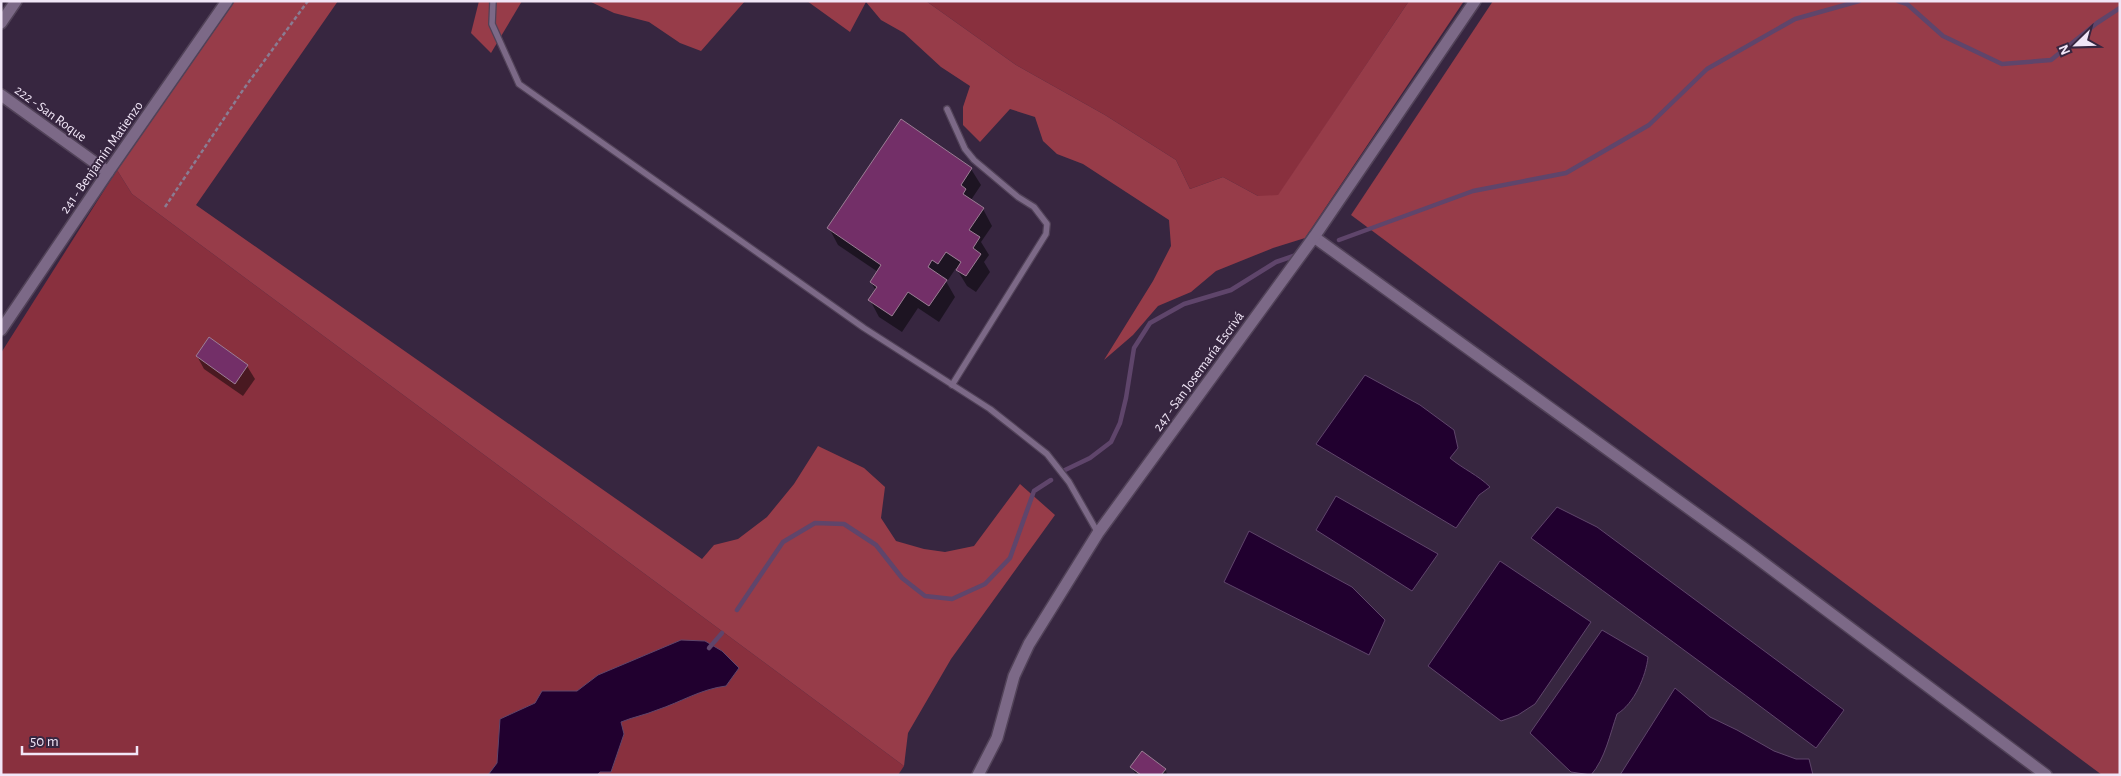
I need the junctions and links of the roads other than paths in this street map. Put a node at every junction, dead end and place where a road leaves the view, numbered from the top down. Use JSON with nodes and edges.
{"nodes":[{"id":1,"x":16,"y":1,"type":"edge"},
{"id":2,"x":227,"y":1,"type":"edge"},
{"id":3,"x":493,"y":1,"type":"edge"},
{"id":4,"x":1475,"y":1,"type":"edge"},
{"id":5,"x":1,"y":23,"type":"edge"},
{"id":6,"x":1,"y":95,"type":"edge"},
{"id":7,"x":947,"y":110,"type":"dead end"},
{"id":8,"x":108,"y":172,"type":"junction"},
{"id":9,"x":1314,"y":236,"type":"junction"},
{"id":10,"x":1,"y":330,"type":"edge"},
{"id":11,"x":952,"y":385,"type":"junction"},
{"id":12,"x":1098,"y":532,"type":"junction"},
{"id":13,"x":978,"y":775,"type":"edge"},
{"id":14,"x":2046,"y":775,"type":"edge"}],
"edges":[{"from":1,"to":5,"type":"street"},
{"from":2,"to":8,"type":"street","name":"241 - Benjamín Matienzo"},
{"from":3,"to":11,"type":"lane"},
{"from":4,"to":9,"type":"street","name":"247 - San Josemaría Escrivá"},
{"from":6,"to":8,"type":"street","name":"222 - San Roque"},
{"from":7,"to":11,"type":"lane"},
{"from":8,"to":10,"type":"street","name":"241 - Benjamín Matienzo"},
{"from":9,"to":12,"type":"street","name":"247 - San Josemaría Escrivá"},
{"from":9,"to":14,"type":"street"},
{"from":11,"to":12,"type":"lane"},
{"from":12,"to":13,"type":"street","name":"247 - San Josemaría Escrivá"}]}
